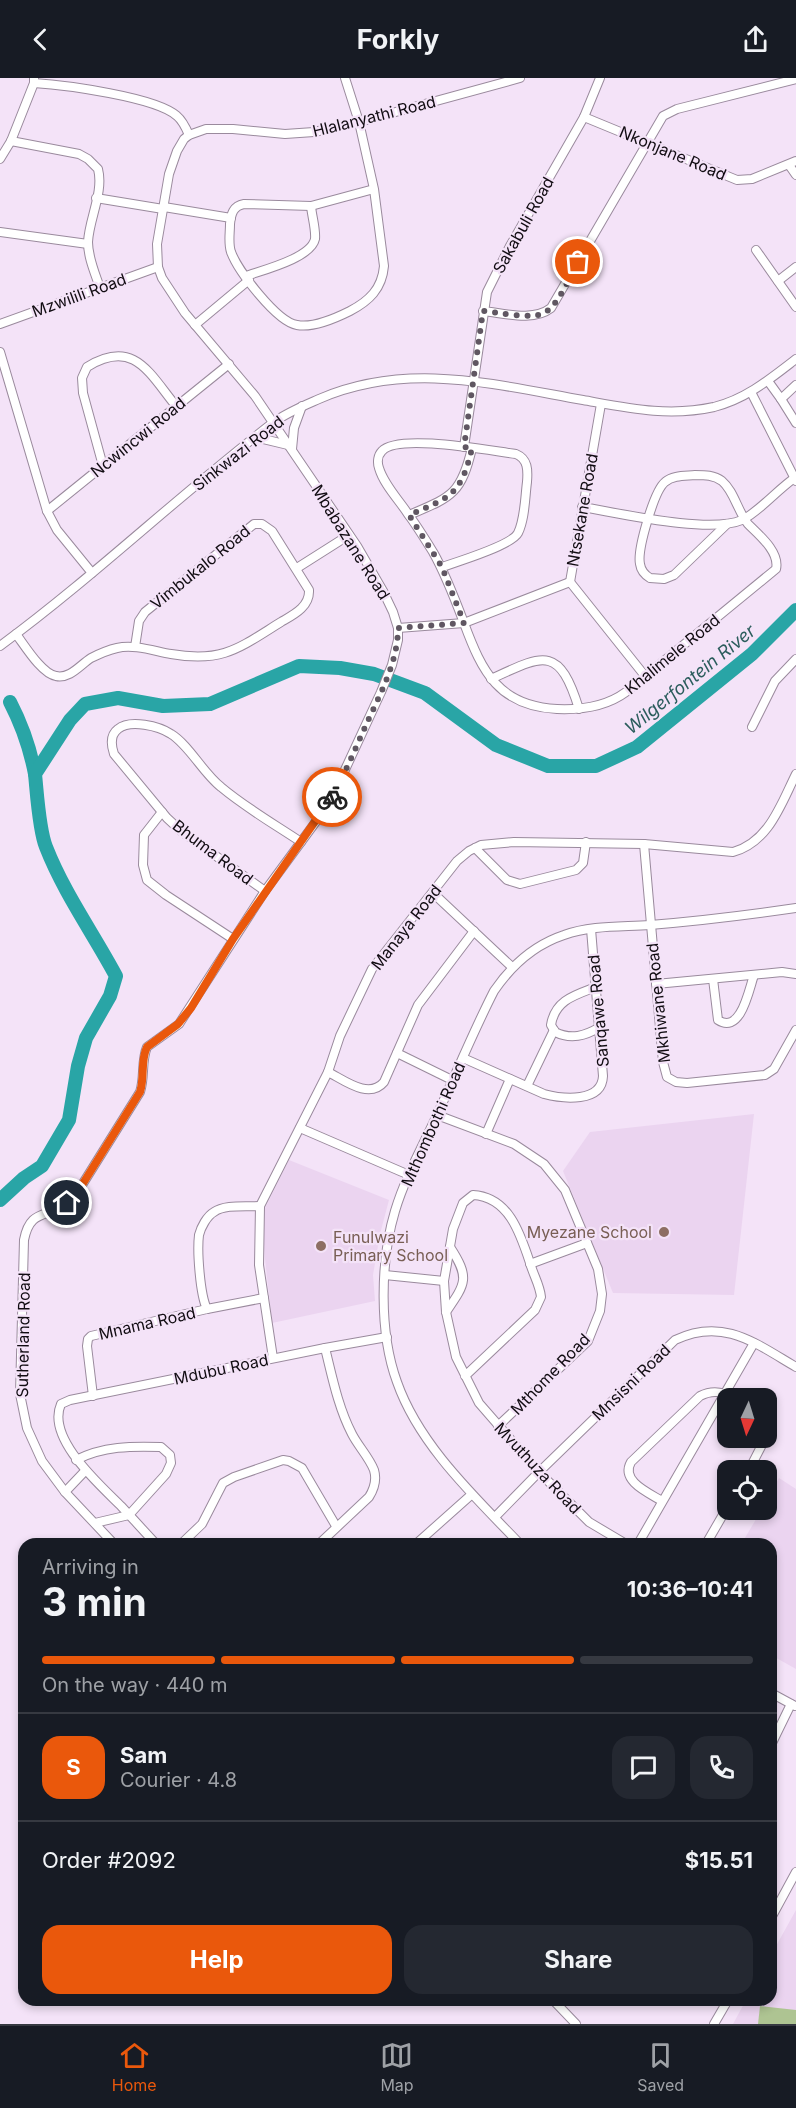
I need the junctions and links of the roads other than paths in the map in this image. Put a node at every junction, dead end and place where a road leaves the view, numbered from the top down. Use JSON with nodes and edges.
{"nodes":[{"id":1,"x":345,"y":78,"type":"edge"},
{"id":2,"x":520,"y":78,"type":"edge"},
{"id":3,"x":600,"y":78,"type":"edge"},
{"id":4,"x":796,"y":79,"type":"edge"},
{"id":5,"x":34,"y":80,"type":"edge"},
{"id":6,"x":584,"y":117,"type":"junction"},
{"id":7,"x":359,"y":122,"type":"junction"},
{"id":8,"x":189,"y":135,"type":"junction"},
{"id":9,"x":11,"y":141,"type":"junction"},
{"id":10,"x":647,"y":142,"type":"junction"},
{"id":11,"x":0,"y":159,"type":"edge"},
{"id":12,"x":793,"y":163,"type":"edge"},
{"id":13,"x":796,"y":175,"type":"edge"},
{"id":14,"x":374,"y":189,"type":"junction"},
{"id":15,"x":96,"y":198,"type":"junction"},
{"id":16,"x":311,"y":206,"type":"junction"},
{"id":17,"x":163,"y":208,"type":"junction"},
{"id":18,"x":231,"y":218,"type":"junction"},
{"id":19,"x":0,"y":232,"type":"edge"},
{"id":20,"x":88,"y":244,"type":"junction"},
{"id":21,"x":756,"y":250,"type":"dead end"},
{"id":22,"x":158,"y":267,"type":"junction"},
{"id":23,"x":796,"y":267,"type":"edge"},
{"id":24,"x":248,"y":278,"type":"junction"},
{"id":25,"x":778,"y":280,"type":"junction"},
{"id":26,"x":100,"y":288,"type":"junction"},
{"id":27,"x":796,"y":308,"type":"edge"},
{"id":28,"x":483,"y":311,"type":"junction"},
{"id":29,"x":0,"y":324,"type":"edge"},
{"id":30,"x":195,"y":326,"type":"junction"},
{"id":31,"x":0,"y":351,"type":"edge"},
{"id":32,"x":796,"y":359,"type":"edge"},
{"id":33,"x":229,"y":364,"type":"junction"},
{"id":34,"x":768,"y":381,"type":"junction"},
{"id":35,"x":474,"y":382,"type":"junction"},
{"id":36,"x":796,"y":386,"type":"edge"},
{"id":37,"x":751,"y":392,"type":"junction"},
{"id":38,"x":781,"y":399,"type":"junction"},
{"id":39,"x":601,"y":404,"type":"junction"},
{"id":40,"x":176,"y":406,"type":"junction"},
{"id":41,"x":302,"y":406,"type":"junction"},
{"id":42,"x":274,"y":422,"type":"junction"},
{"id":43,"x":796,"y":423,"type":"edge"},
{"id":44,"x":255,"y":437,"type":"junction"},
{"id":45,"x":290,"y":447,"type":"junction"},
{"id":46,"x":468,"y":448,"type":"junction"},
{"id":47,"x":103,"y":466,"type":"junction"},
{"id":48,"x":795,"y":478,"type":"edge"},
{"id":49,"x":582,"y":507,"type":"junction"},
{"id":50,"x":47,"y":511,"type":"junction"},
{"id":51,"x":409,"y":515,"type":"junction"},
{"id":52,"x":648,"y":518,"type":"junction"},
{"id":53,"x":744,"y":519,"type":"junction"},
{"id":54,"x":727,"y":524,"type":"junction"},
{"id":55,"x":349,"y":535,"type":"junction"},
{"id":56,"x":442,"y":567,"type":"junction"},
{"id":57,"x":297,"y":568,"type":"junction"},
{"id":58,"x":92,"y":573,"type":"junction"},
{"id":59,"x":570,"y":582,"type":"junction"},
{"id":60,"x":464,"y":623,"type":"junction"},
{"id":61,"x":398,"y":628,"type":"junction"},
{"id":62,"x":16,"y":634,"type":"junction"},
{"id":63,"x":0,"y":646,"type":"edge"},
{"id":64,"x":135,"y":647,"type":"junction"},
{"id":65,"x":796,"y":659,"type":"edge"},
{"id":66,"x":645,"y":676,"type":"junction"},
{"id":67,"x":491,"y":679,"type":"junction"},
{"id":68,"x":579,"y":709,"type":"junction"},
{"id":69,"x":752,"y":727,"type":"dead end"},
{"id":70,"x":796,"y":774,"type":"edge"},
{"id":71,"x":792,"y":792,"type":"edge"},
{"id":72,"x":162,"y":812,"type":"junction"},
{"id":73,"x":301,"y":842,"type":"junction"},
{"id":74,"x":586,"y":842,"type":"junction"},
{"id":75,"x":644,"y":844,"type":"junction"},
{"id":76,"x":475,"y":848,"type":"junction"},
{"id":77,"x":265,"y":891,"type":"junction"},
{"id":78,"x":434,"y":892,"type":"junction"},
{"id":79,"x":796,"y":908,"type":"edge"},
{"id":80,"x":650,"y":925,"type":"junction"},
{"id":81,"x":591,"y":929,"type":"junction"},
{"id":82,"x":474,"y":932,"type":"junction"},
{"id":83,"x":233,"y":939,"type":"junction"},
{"id":84,"x":512,"y":967,"type":"junction"},
{"id":85,"x":796,"y":974,"type":"edge"},
{"id":86,"x":754,"y":975,"type":"junction"},
{"id":87,"x":713,"y":979,"type":"junction"},
{"id":88,"x":656,"y":984,"type":"junction"},
{"id":89,"x":596,"y":987,"type":"junction"},
{"id":90,"x":600,"y":1027,"type":"junction"},
{"id":91,"x":554,"y":1030,"type":"junction"},
{"id":92,"x":796,"y":1030,"type":"edge"},
{"id":93,"x":397,"y":1053,"type":"junction"},
{"id":94,"x":462,"y":1058,"type":"junction"},
{"id":95,"x":328,"y":1072,"type":"junction"},
{"id":96,"x":510,"y":1079,"type":"junction"},
{"id":97,"x":452,"y":1080,"type":"junction"},
{"id":98,"x":527,"y":1086,"type":"junction"},
{"id":99,"x":437,"y":1115,"type":"junction"},
{"id":100,"x":300,"y":1128,"type":"junction"},
{"id":101,"x":486,"y":1134,"type":"junction"},
{"id":102,"x":410,"y":1175,"type":"junction"},
{"id":103,"x":260,"y":1206,"type":"junction"},
{"id":104,"x":587,"y":1243,"type":"junction"},
{"id":105,"x":450,"y":1247,"type":"junction"},
{"id":106,"x":530,"y":1264,"type":"junction"},
{"id":107,"x":385,"y":1275,"type":"junction"},
{"id":108,"x":444,"y":1281,"type":"junction"},
{"id":109,"x":264,"y":1298,"type":"junction"},
{"id":110,"x":207,"y":1309,"type":"junction"},
{"id":111,"x":446,"y":1311,"type":"junction"},
{"id":112,"x":387,"y":1337,"type":"junction"},
{"id":113,"x":754,"y":1343,"type":"junction"},
{"id":114,"x":325,"y":1348,"type":"junction"},
{"id":115,"x":273,"y":1358,"type":"junction"},
{"id":116,"x":796,"y":1368,"type":"edge"},
{"id":117,"x":465,"y":1376,"type":"junction"},
{"id":118,"x":732,"y":1388,"type":"edge"},
{"id":119,"x":717,"y":1393,"type":"edge"},
{"id":120,"x":93,"y":1396,"type":"junction"},
{"id":121,"x":717,"y":1414,"type":"edge"},
{"id":122,"x":498,"y":1426,"type":"junction"},
{"id":123,"x":76,"y":1460,"type":"junction"},
{"id":124,"x":86,"y":1471,"type":"junction"},
{"id":125,"x":539,"y":1472,"type":"junction"},
{"id":126,"x":65,"y":1492,"type":"junction"},
{"id":127,"x":471,"y":1495,"type":"junction"},
{"id":128,"x":662,"y":1501,"type":"junction"},
{"id":129,"x":129,"y":1515,"type":"junction"},
{"id":130,"x":495,"y":1518,"type":"junction"},
{"id":131,"x":720,"y":1520,"type":"edge"},
{"id":132,"x":95,"y":1523,"type":"junction"},
{"id":133,"x":336,"y":1526,"type":"junction"},
{"id":134,"x":109,"y":1538,"type":"edge"},
{"id":135,"x":150,"y":1538,"type":"edge"},
{"id":136,"x":187,"y":1538,"type":"edge"},
{"id":137,"x":325,"y":1538,"type":"edge"},
{"id":138,"x":423,"y":1538,"type":"edge"},
{"id":139,"x":514,"y":1538,"type":"edge"},
{"id":140,"x":616,"y":1538,"type":"edge"},
{"id":141,"x":641,"y":1538,"type":"edge"},
{"id":142,"x":709,"y":1538,"type":"edge"},
{"id":143,"x":777,"y":1696,"type":"edge"},
{"id":144,"x":794,"y":1705,"type":"edge"},
{"id":145,"x":777,"y":1735,"type":"edge"},
{"id":146,"x":796,"y":1872,"type":"edge"},
{"id":147,"x":777,"y":1904,"type":"edge"},
{"id":148,"x":559,"y":2006,"type":"edge"},
{"id":149,"x":724,"y":2006,"type":"edge"},
{"id":150,"x":576,"y":2024,"type":"edge"},
{"id":151,"x":714,"y":2024,"type":"edge"}],
"edges":[{"from":1,"to":7,"type":"street"},
{"from":2,"to":7,"type":"street","name":"Hlalanyathi Road"},
{"from":3,"to":6,"type":"street","name":"Sakabuli Road"},
{"from":4,"to":10,"type":"street"},
{"from":5,"to":8,"type":"street"},
{"from":5,"to":9,"type":"street"},
{"from":6,"to":10,"type":"street","name":"Nkonjane Road"},
{"from":6,"to":28,"type":"street","name":"Sakabuli Road"},
{"from":7,"to":8,"type":"street","name":"Hlalanyathi Road"},
{"from":7,"to":14,"type":"street"},
{"from":8,"to":17,"type":"street","name":"Mbabazane Road"},
{"from":9,"to":11,"type":"street"},
{"from":9,"to":15,"type":"street"},
{"from":10,"to":12,"type":"street","name":"Nkonjane Road"},
{"from":10,"to":28,"type":"street"},
{"from":12,"to":13,"type":"street"},
{"from":14,"to":16,"type":"street"},
{"from":14,"to":24,"type":"street"},
{"from":15,"to":17,"type":"street"},
{"from":15,"to":20,"type":"street"},
{"from":16,"to":18,"type":"street"},
{"from":16,"to":24,"type":"street"},
{"from":17,"to":18,"type":"street"},
{"from":17,"to":22,"type":"street","name":"Mbabazane Road"},
{"from":18,"to":24,"type":"street"},
{"from":19,"to":20,"type":"street"},
{"from":20,"to":26,"type":"street"},
{"from":21,"to":25,"type":"street"},
{"from":22,"to":26,"type":"street","name":"Mzwilili Road"},
{"from":22,"to":30,"type":"street","name":"Mbabazane Road"},
{"from":23,"to":25,"type":"street"},
{"from":24,"to":30,"type":"street"},
{"from":25,"to":27,"type":"street"},
{"from":26,"to":29,"type":"street","name":"Mzwilili Road"},
{"from":28,"to":35,"type":"street","name":"Sakabuli Road"},
{"from":30,"to":33,"type":"street","name":"Mbabazane Road"},
{"from":31,"to":50,"type":"street"},
{"from":32,"to":34,"type":"street","name":"Sinkwazi Road"},
{"from":33,"to":40,"type":"street","name":"Ncwincwi Road"},
{"from":33,"to":42,"type":"street","name":"Mbabazane Road"},
{"from":34,"to":37,"type":"street","name":"Sinkwazi Road"},
{"from":34,"to":38,"type":"street"},
{"from":35,"to":39,"type":"street","name":"Sinkwazi Road"},
{"from":35,"to":41,"type":"street","name":"Sinkwazi Road"},
{"from":35,"to":46,"type":"street","name":"Sakabuli Road"},
{"from":36,"to":38,"type":"street"},
{"from":37,"to":39,"type":"street","name":"Sinkwazi Road"},
{"from":37,"to":48,"type":"street"},
{"from":38,"to":43,"type":"street"},
{"from":39,"to":49,"type":"street","name":"Ntsekane Road"},
{"from":40,"to":47,"type":"street","name":"Ncwincwi Road"},
{"from":40,"to":47,"type":"street"},
{"from":41,"to":42,"type":"street","name":"Sinkwazi Road"},
{"from":41,"to":45,"type":"street"},
{"from":42,"to":44,"type":"street","name":"Sinkwazi Road"},
{"from":42,"to":45,"type":"street","name":"Mbabazane Road"},
{"from":44,"to":45,"type":"street"},
{"from":44,"to":58,"type":"street","name":"Sinkwazi Road"},
{"from":45,"to":55,"type":"street","name":"Mbabazane Road"},
{"from":46,"to":51,"type":"street"},
{"from":46,"to":51,"type":"street","name":"Khalimele Road"},
{"from":46,"to":56,"type":"street"},
{"from":47,"to":50,"type":"street","name":"Ncwincwi Road"},
{"from":48,"to":53,"type":"street"},
{"from":49,"to":52,"type":"street"},
{"from":49,"to":59,"type":"street","name":"Ntsekane Road"},
{"from":50,"to":58,"type":"street"},
{"from":51,"to":56,"type":"street","name":"Khalimele Road"},
{"from":52,"to":53,"type":"street"},
{"from":52,"to":54,"type":"street"},
{"from":52,"to":54,"type":"street"},
{"from":53,"to":54,"type":"street"},
{"from":53,"to":66,"type":"street","name":"Khalimele Road"},
{"from":55,"to":57,"type":"street"},
{"from":55,"to":61,"type":"street","name":"Mbabazane Road"},
{"from":56,"to":60,"type":"street","name":"Khalimele Road"},
{"from":57,"to":64,"type":"street","name":"Vimbukalo Road"},
{"from":57,"to":64,"type":"street","name":"Vimbukalo Road"},
{"from":58,"to":62,"type":"street","name":"Sinkwazi Road"},
{"from":59,"to":60,"type":"street","name":"Ntsekane Road"},
{"from":59,"to":66,"type":"street"},
{"from":60,"to":61,"type":"street","name":"Ntsekane Road"},
{"from":60,"to":67,"type":"street","name":"Khalimele Road"},
{"from":61,"to":73,"type":"street"},
{"from":62,"to":63,"type":"street","name":"Sinkwazi Road"},
{"from":62,"to":64,"type":"street","name":"Vimbukalo Road"},
{"from":65,"to":69,"type":"street"},
{"from":66,"to":68,"type":"street","name":"Khalimele Road"},
{"from":67,"to":68,"type":"street","name":"Khalimele Road"},
{"from":67,"to":68,"type":"street"},
{"from":70,"to":71,"type":"street"},
{"from":71,"to":75,"type":"street"},
{"from":72,"to":73,"type":"street","name":"Bhuma Road"},
{"from":72,"to":77,"type":"street","name":"Bhuma Road"},
{"from":72,"to":83,"type":"street","name":"Bhuma Road"},
{"from":73,"to":77,"type":"street"},
{"from":74,"to":75,"type":"street"},
{"from":74,"to":76,"type":"street"},
{"from":74,"to":76,"type":"street"},
{"from":75,"to":80,"type":"street","name":"Mkhiwane Road"},
{"from":76,"to":78,"type":"street","name":"Manaya Road"},
{"from":77,"to":83,"type":"street"},
{"from":78,"to":82,"type":"street"},
{"from":78,"to":95,"type":"street","name":"Manaya Road"},
{"from":79,"to":80,"type":"street","name":"Mthombothi Road"},
{"from":80,"to":81,"type":"street","name":"Mthombothi Road"},
{"from":80,"to":88,"type":"street","name":"Mkhiwane Road"},
{"from":81,"to":84,"type":"street","name":"Mthombothi Road"},
{"from":81,"to":89,"type":"street","name":"Sanqawe Road"},
{"from":82,"to":84,"type":"street"},
{"from":82,"to":93,"type":"street"},
{"from":83,"to":126,"type":"street","name":"Sutherland Road"},
{"from":84,"to":94,"type":"street","name":"Mthombothi Road"},
{"from":85,"to":86,"type":"street"},
{"from":86,"to":87,"type":"street"},
{"from":86,"to":87,"type":"street"},
{"from":87,"to":88,"type":"street"},
{"from":88,"to":92,"type":"street","name":"Mkhiwane Road"},
{"from":89,"to":90,"type":"street","name":"Sanqawe Road"},
{"from":89,"to":91,"type":"street"},
{"from":90,"to":91,"type":"street"},
{"from":90,"to":98,"type":"street","name":"Sanqawe Road"},
{"from":91,"to":98,"type":"street"},
{"from":93,"to":95,"type":"street"},
{"from":93,"to":97,"type":"street"},
{"from":94,"to":96,"type":"street","name":"Sanqawe Road"},
{"from":94,"to":97,"type":"street","name":"Mthombothi Road"},
{"from":95,"to":100,"type":"street","name":"Manaya Road"},
{"from":96,"to":98,"type":"street","name":"Sanqawe Road"},
{"from":96,"to":101,"type":"street"},
{"from":97,"to":99,"type":"street","name":"Mthombothi Road"},
{"from":99,"to":101,"type":"street","name":"Mthome Road"},
{"from":99,"to":102,"type":"street","name":"Mthombothi Road"},
{"from":100,"to":102,"type":"street"},
{"from":100,"to":103,"type":"street","name":"Manaya Road"},
{"from":101,"to":104,"type":"street","name":"Mthome Road"},
{"from":102,"to":107,"type":"street","name":"Mthombothi Road"},
{"from":103,"to":109,"type":"street","name":"Manaya Road"},
{"from":103,"to":110,"type":"street"},
{"from":104,"to":106,"type":"street"},
{"from":104,"to":122,"type":"street","name":"Mthome Road"},
{"from":105,"to":106,"type":"street","name":"Mvuthuza Road"},
{"from":105,"to":108,"type":"street","name":"Mvuthuza Road"},
{"from":105,"to":111,"type":"street"},
{"from":106,"to":117,"type":"street"},
{"from":107,"to":108,"type":"street"},
{"from":107,"to":112,"type":"street","name":"Mthombothi Road"},
{"from":108,"to":111,"type":"street","name":"Mvuthuza Road"},
{"from":109,"to":110,"type":"street","name":"Mnama Road"},
{"from":109,"to":115,"type":"street","name":"Manaya Road"},
{"from":110,"to":120,"type":"street","name":"Mnama Road"},
{"from":111,"to":117,"type":"street","name":"Mvuthuza Road"},
{"from":112,"to":114,"type":"street","name":"Mdubu Road"},
{"from":112,"to":127,"type":"street","name":"Mthombothi Road"},
{"from":113,"to":116,"type":"street","name":"Mnsisni Road"},
{"from":113,"to":118,"type":"street"},
{"from":113,"to":125,"type":"street","name":"Mnsisni Road"},
{"from":114,"to":115,"type":"street","name":"Mdubu Road"},
{"from":114,"to":133,"type":"street"},
{"from":115,"to":120,"type":"street","name":"Mdubu Road"},
{"from":117,"to":122,"type":"street","name":"Mvuthuza Road"},
{"from":119,"to":128,"type":"street"},
{"from":120,"to":123,"type":"street","name":"Mdubu Road"},
{"from":121,"to":128,"type":"street"},
{"from":122,"to":125,"type":"street","name":"Mvuthuza Road"},
{"from":123,"to":124,"type":"street"},
{"from":123,"to":129,"type":"street"},
{"from":124,"to":126,"type":"street"},
{"from":124,"to":129,"type":"street"},
{"from":125,"to":130,"type":"street","name":"Mnsisni Road"},
{"from":125,"to":140,"type":"street","name":"Mvuthuza Road"},
{"from":126,"to":132,"type":"street","name":"Sutherland Road"},
{"from":127,"to":130,"type":"street","name":"Mthombothi Road"},
{"from":127,"to":138,"type":"street"},
{"from":128,"to":141,"type":"street"},
{"from":129,"to":132,"type":"street"},
{"from":129,"to":135,"type":"street"},
{"from":130,"to":139,"type":"street","name":"Mthombothi Road"},
{"from":131,"to":142,"type":"street"},
{"from":132,"to":134,"type":"street","name":"Sutherland Road"},
{"from":133,"to":136,"type":"street"},
{"from":133,"to":137,"type":"street"},
{"from":143,"to":144,"type":"street"},
{"from":144,"to":145,"type":"street"},
{"from":146,"to":147,"type":"street"},
{"from":148,"to":150,"type":"street"},
{"from":149,"to":151,"type":"street"}]}
